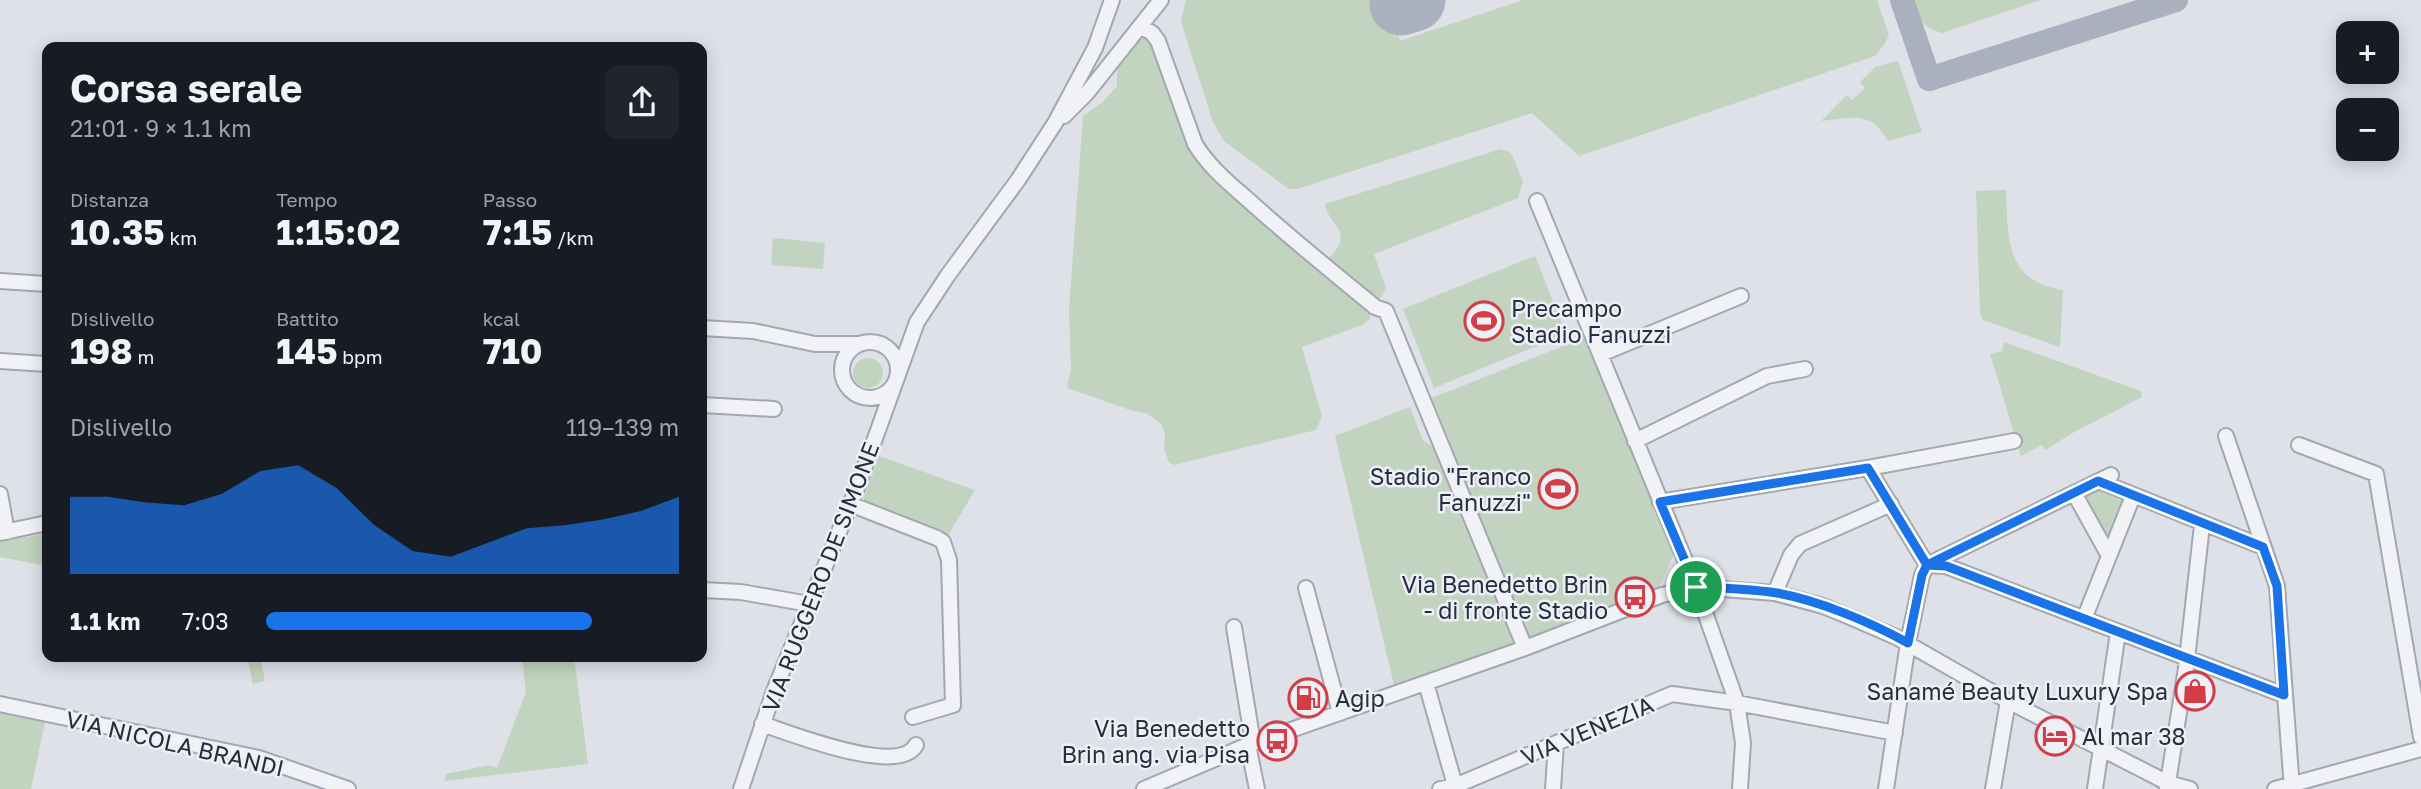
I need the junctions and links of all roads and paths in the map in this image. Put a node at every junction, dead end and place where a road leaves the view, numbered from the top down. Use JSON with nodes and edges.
{"nodes":[{"id":1,"x":1112,"y":0,"type":"edge"},
{"id":2,"x":1161,"y":0,"type":"edge"},
{"id":3,"x":1142,"y":27,"type":"junction"},
{"id":4,"x":1055,"y":123,"type":"junction"},
{"id":5,"x":1537,"y":201,"type":"dead end"},
{"id":6,"x":0,"y":281,"type":"edge"},
{"id":7,"x":42,"y":284,"type":"edge"},
{"id":8,"x":1741,"y":296,"type":"dead end"},
{"id":9,"x":707,"y":328,"type":"edge"},
{"id":10,"x":912,"y":335,"type":"junction"},
{"id":11,"x":815,"y":344,"type":"junction"},
{"id":12,"x":860,"y":344,"type":"junction"},
{"id":13,"x":886,"y":347,"type":"junction"},
{"id":14,"x":1601,"y":354,"type":"junction"},
{"id":15,"x":0,"y":361,"type":"edge"},
{"id":16,"x":42,"y":364,"type":"edge"},
{"id":17,"x":843,"y":366,"type":"junction"},
{"id":18,"x":1805,"y":369,"type":"dead end"},
{"id":19,"x":897,"y":378,"type":"junction"},
{"id":20,"x":866,"y":398,"type":"junction"},
{"id":21,"x":707,"y":405,"type":"edge"},
{"id":22,"x":774,"y":409,"type":"dead end"},
{"id":23,"x":877,"y":430,"type":"junction"},
{"id":24,"x":2225,"y":436,"type":"dead end"},
{"id":25,"x":1636,"y":441,"type":"junction"},
{"id":26,"x":2014,"y":441,"type":"dead end"},
{"id":27,"x":2299,"y":444,"type":"dead end"},
{"id":28,"x":1868,"y":468,"type":"junction"},
{"id":29,"x":2074,"y":492,"type":"junction"},
{"id":30,"x":0,"y":494,"type":"edge"},
{"id":31,"x":2133,"y":496,"type":"junction"},
{"id":32,"x":1660,"y":502,"type":"junction"},
{"id":33,"x":850,"y":504,"type":"junction"},
{"id":34,"x":1891,"y":504,"type":"junction"},
{"id":35,"x":42,"y":524,"type":"edge"},
{"id":36,"x":2202,"y":525,"type":"junction"},
{"id":37,"x":4,"y":533,"type":"edge"},
{"id":38,"x":2263,"y":547,"type":"junction"},
{"id":39,"x":2108,"y":554,"type":"junction"},
{"id":40,"x":1927,"y":565,"type":"junction"},
{"id":41,"x":1696,"y":587,"type":"junction"},
{"id":42,"x":1306,"y":588,"type":"dead end"},
{"id":43,"x":707,"y":590,"type":"edge"},
{"id":44,"x":1775,"y":593,"type":"junction"},
{"id":45,"x":809,"y":604,"type":"junction"},
{"id":46,"x":2084,"y":619,"type":"junction"},
{"id":47,"x":1234,"y":627,"type":"dead end"},
{"id":48,"x":2118,"y":632,"type":"junction"},
{"id":49,"x":1908,"y":643,"type":"junction"},
{"id":50,"x":1525,"y":648,"type":"junction"},
{"id":51,"x":2187,"y":658,"type":"junction"},
{"id":52,"x":1426,"y":683,"type":"junction"},
{"id":53,"x":2284,"y":695,"type":"junction"},
{"id":54,"x":2008,"y":701,"type":"junction"},
{"id":55,"x":1737,"y":703,"type":"junction"},
{"id":56,"x":0,"y":704,"type":"edge"},
{"id":57,"x":1340,"y":713,"type":"junction"},
{"id":58,"x":914,"y":717,"type":"dead end"},
{"id":59,"x":762,"y":724,"type":"junction"},
{"id":60,"x":1895,"y":733,"type":"junction"},
{"id":61,"x":2421,"y":737,"type":"edge"},
{"id":62,"x":1556,"y":743,"type":"junction"},
{"id":63,"x":923,"y":744,"type":"dead end"},
{"id":64,"x":1250,"y":744,"type":"junction"},
{"id":65,"x":2102,"y":749,"type":"junction"},
{"id":66,"x":2421,"y":749,"type":"edge"},
{"id":67,"x":2168,"y":786,"type":"edge"},
{"id":68,"x":1450,"y":788,"type":"edge"},
{"id":69,"x":2292,"y":788,"type":"edge"},
{"id":70,"x":348,"y":789,"type":"edge"},
{"id":71,"x":741,"y":789,"type":"edge"},
{"id":72,"x":1144,"y":789,"type":"edge"},
{"id":73,"x":1257,"y":789,"type":"edge"},
{"id":74,"x":1553,"y":789,"type":"edge"},
{"id":75,"x":1740,"y":789,"type":"edge"},
{"id":76,"x":1886,"y":789,"type":"edge"},
{"id":77,"x":1993,"y":789,"type":"edge"},
{"id":78,"x":2095,"y":789,"type":"edge"},
{"id":79,"x":2190,"y":789,"type":"edge"},
{"id":80,"x":2275,"y":789,"type":"edge"}],
"edges":[{"from":1,"to":4,"type":"street"},
{"from":2,"to":3,"type":"street"},
{"from":3,"to":4,"type":"street"},
{"from":3,"to":50,"type":"street"},
{"from":4,"to":10,"type":"street","name":"VIA RUGGERO DE SIMONE"},
{"from":5,"to":14,"type":"street"},
{"from":6,"to":7,"type":"street"},
{"from":8,"to":14,"type":"street"},
{"from":9,"to":11,"type":"street"},
{"from":10,"to":13,"type":"street"},
{"from":10,"to":19,"type":"street","name":"VIA RUGGERO DE SIMONE"},
{"from":11,"to":12,"type":"street"},
{"from":11,"to":17,"type":"street"},
{"from":12,"to":13,"type":"street"},
{"from":12,"to":17,"type":"street"},
{"from":13,"to":19,"type":"street"},
{"from":14,"to":25,"type":"street"},
{"from":15,"to":16,"type":"street"},
{"from":17,"to":20,"type":"street","name":"VIA RUGGERO DE SIMONE"},
{"from":18,"to":25,"type":"street"},
{"from":19,"to":20,"type":"street"},
{"from":19,"to":23,"type":"street","name":"VIA RUGGERO DE SIMONE"},
{"from":20,"to":23,"type":"street","name":"VIA RUGGERO DE SIMONE"},
{"from":21,"to":22,"type":"street"},
{"from":23,"to":33,"type":"street","name":"VIA RUGGERO DE SIMONE"},
{"from":24,"to":38,"type":"street"},
{"from":25,"to":32,"type":"street"},
{"from":26,"to":28,"type":"street"},
{"from":27,"to":61,"type":"street"},
{"from":28,"to":32,"type":"street"},
{"from":28,"to":34,"type":"street"},
{"from":29,"to":31,"type":"street"},
{"from":29,"to":39,"type":"street"},
{"from":29,"to":40,"type":"street"},
{"from":30,"to":37,"type":"street"},
{"from":31,"to":36,"type":"street"},
{"from":31,"to":39,"type":"street"},
{"from":32,"to":41,"type":"street"},
{"from":33,"to":45,"type":"street","name":"VIA RUGGERO DE SIMONE"},
{"from":33,"to":58,"type":"street"},
{"from":34,"to":40,"type":"street"},
{"from":34,"to":44,"type":"street"},
{"from":35,"to":37,"type":"street"},
{"from":36,"to":38,"type":"street"},
{"from":36,"to":51,"type":"street"},
{"from":38,"to":53,"type":"street"},
{"from":39,"to":46,"type":"street"},
{"from":40,"to":46,"type":"street"},
{"from":40,"to":49,"type":"street"},
{"from":41,"to":44,"type":"street"},
{"from":41,"to":50,"type":"street"},
{"from":41,"to":55,"type":"street"},
{"from":42,"to":57,"type":"street"},
{"from":43,"to":45,"type":"street"},
{"from":44,"to":49,"type":"street"},
{"from":45,"to":59,"type":"street","name":"VIA RUGGERO DE SIMONE"},
{"from":46,"to":48,"type":"street"},
{"from":47,"to":64,"type":"street"},
{"from":48,"to":51,"type":"street"},
{"from":48,"to":65,"type":"street"},
{"from":49,"to":54,"type":"street"},
{"from":49,"to":60,"type":"street"},
{"from":50,"to":52,"type":"street"},
{"from":51,"to":53,"type":"street"},
{"from":51,"to":67,"type":"street"},
{"from":52,"to":57,"type":"street"},
{"from":52,"to":68,"type":"street"},
{"from":53,"to":69,"type":"street"},
{"from":54,"to":65,"type":"street"},
{"from":54,"to":77,"type":"street"},
{"from":55,"to":60,"type":"street","name":"VIA VENEZIA"},
{"from":55,"to":62,"type":"street","name":"VIA VENEZIA"},
{"from":55,"to":75,"type":"street"},
{"from":56,"to":70,"type":"street","name":"VIA NICOLA BRANDI"},
{"from":57,"to":64,"type":"street"},
{"from":59,"to":63,"type":"street","name":"VIA RUGGERO DE SIMONE"},
{"from":59,"to":71,"type":"street","name":"VIA RUGGERO DE SIMONE"},
{"from":60,"to":76,"type":"street"},
{"from":62,"to":68,"type":"street","name":"VIA VENEZIA"},
{"from":62,"to":74,"type":"street"},
{"from":64,"to":72,"type":"street"},
{"from":64,"to":73,"type":"street"},
{"from":65,"to":67,"type":"street"},
{"from":65,"to":78,"type":"street"},
{"from":66,"to":69,"type":"street"},
{"from":67,"to":79,"type":"street"},
{"from":69,"to":80,"type":"street"}]}
